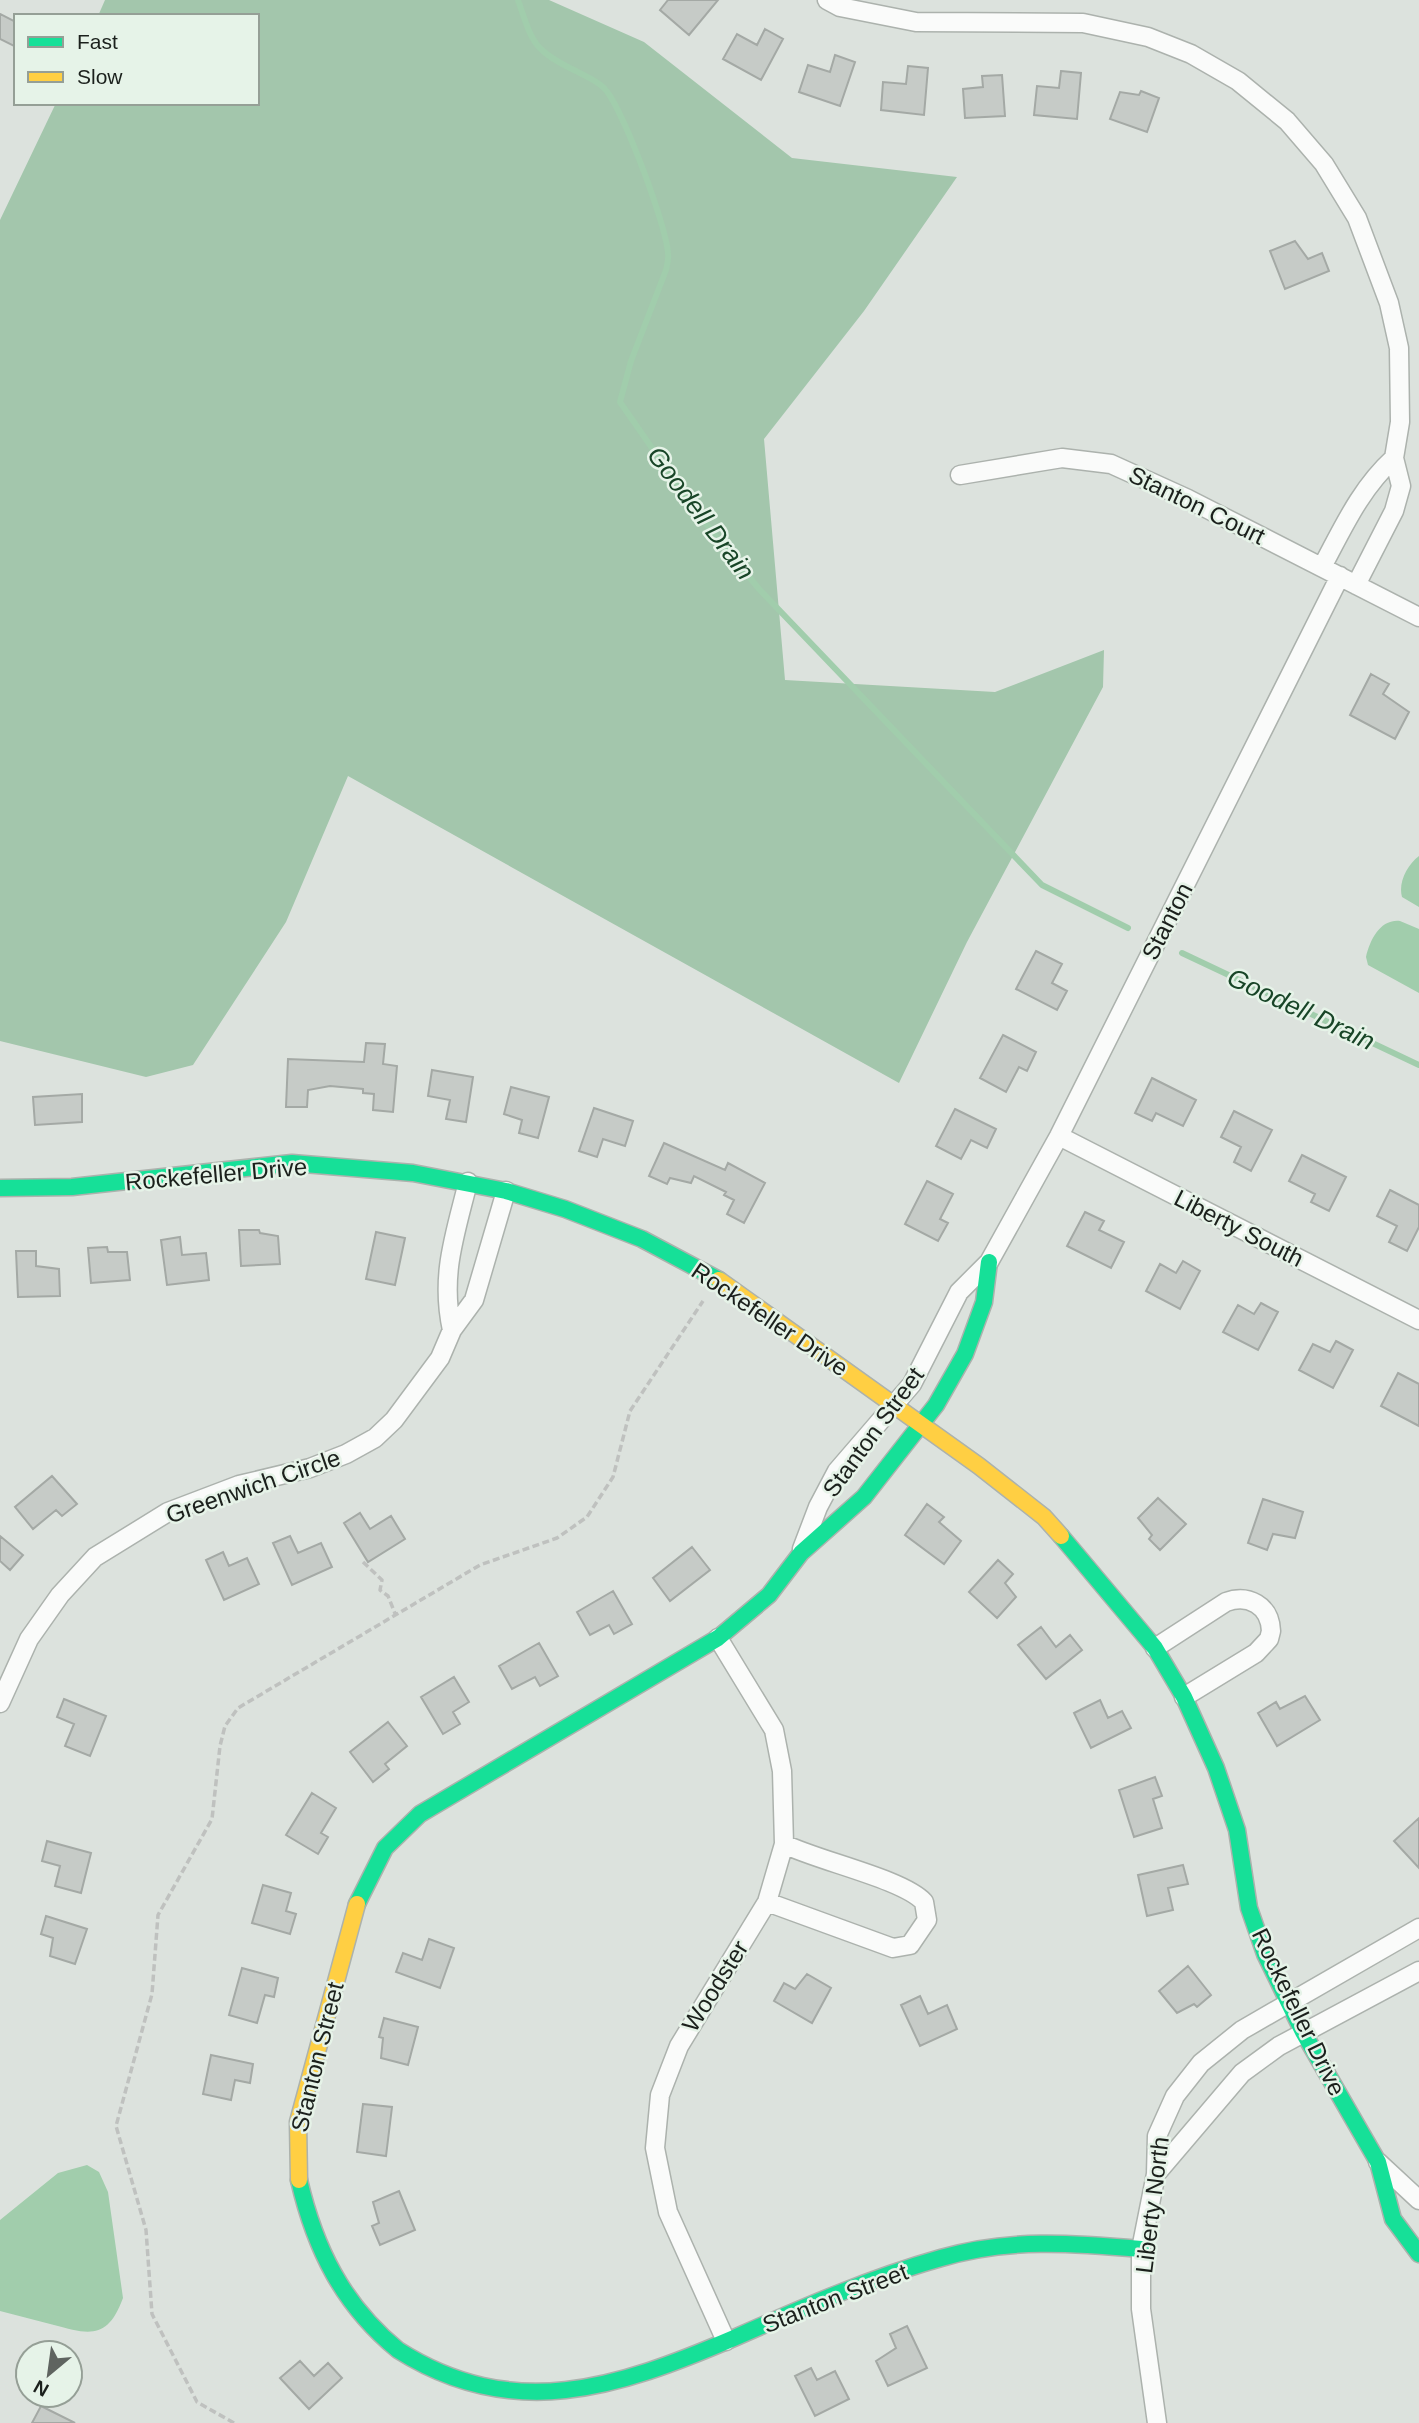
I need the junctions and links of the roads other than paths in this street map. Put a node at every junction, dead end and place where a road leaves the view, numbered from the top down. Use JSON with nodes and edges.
{"nodes":[{"id":1,"x":827,"y":0,"type":"edge"},
{"id":2,"x":1394,"y":458,"type":"junction"},
{"id":3,"x":960,"y":475,"type":"dead end"},
{"id":4,"x":1322,"y":567,"type":"junction"},
{"id":5,"x":1348,"y":581,"type":"junction"},
{"id":6,"x":1419,"y":617,"type":"edge"},
{"id":7,"x":1059,"y":1136,"type":"junction"},
{"id":8,"x":468,"y":1182,"type":"junction"},
{"id":9,"x":0,"y":1188,"type":"edge"},
{"id":10,"x":506,"y":1191,"type":"junction"},
{"id":11,"x":989,"y":1262,"type":"junction"},
{"id":12,"x":1419,"y":1320,"type":"edge"},
{"id":13,"x":452,"y":1330,"type":"junction"},
{"id":14,"x":893,"y":1405,"type":"junction"},
{"id":15,"x":920,"y":1426,"type":"junction"},
{"id":16,"x":801,"y":1553,"type":"junction"},
{"id":17,"x":718,"y":1638,"type":"junction"},
{"id":18,"x":1155,"y":1648,"type":"junction"},
{"id":19,"x":1184,"y":1697,"type":"junction"},
{"id":20,"x":0,"y":1703,"type":"edge"},
{"id":21,"x":784,"y":1844,"type":"junction"},
{"id":22,"x":767,"y":1902,"type":"junction"},
{"id":23,"x":1419,"y":1928,"type":"edge"},
{"id":24,"x":1419,"y":1970,"type":"edge"},
{"id":25,"x":1289,"y":2002,"type":"junction"},
{"id":26,"x":1303,"y":2032,"type":"junction"},
{"id":27,"x":1378,"y":2162,"type":"junction"},
{"id":28,"x":1156,"y":2174,"type":"junction"},
{"id":29,"x":1419,"y":2200,"type":"edge"},
{"id":30,"x":1142,"y":2249,"type":"junction"},
{"id":31,"x":1419,"y":2253,"type":"edge"},
{"id":32,"x":726,"y":2341,"type":"junction"},
{"id":33,"x":1157,"y":2423,"type":"edge"}],
"edges":[{"from":1,"to":2,"type":"street","name":"Stanton"},
{"from":2,"to":4,"type":"street"},
{"from":2,"to":5,"type":"street","name":"Stanton"},
{"from":3,"to":4,"type":"street","name":"Stanton Court"},
{"from":4,"to":5,"type":"street","name":"Stanton Court"},
{"from":5,"to":6,"type":"street","name":"Stanton Court"},
{"from":5,"to":7,"type":"street","name":"Stanton"},
{"from":7,"to":11,"type":"street","name":"Stanton"},
{"from":7,"to":12,"type":"street","name":"Liberty South"},
{"from":8,"to":9,"type":"street","name":"Rockefeller Drive"},
{"from":8,"to":10,"type":"street","name":"Rockefeller Drive"},
{"from":8,"to":13,"type":"street"},
{"from":10,"to":13,"type":"street","name":"Greenwich Circle"},
{"from":10,"to":14,"type":"street","name":"Rockefeller Drive"},
{"from":11,"to":14,"type":"street","name":"Stanton Street"},
{"from":11,"to":15,"type":"street","name":"Stanton Street"},
{"from":13,"to":20,"type":"street","name":"Greenwich Circle"},
{"from":14,"to":15,"type":"street","name":"Rockefeller Drive"},
{"from":14,"to":16,"type":"street","name":"Stanton Street"},
{"from":15,"to":16,"type":"street","name":"Stanton Street"},
{"from":15,"to":18,"type":"street","name":"Rockefeller Drive"},
{"from":16,"to":17,"type":"street","name":"Stanton Street"},
{"from":17,"to":21,"type":"street","name":"Woodster"},
{"from":17,"to":32,"type":"street","name":"Stanton Street"},
{"from":18,"to":19,"type":"street","name":"Rockefeller Drive"},
{"from":18,"to":19,"type":"street"},
{"from":19,"to":25,"type":"street","name":"Rockefeller Drive"},
{"from":21,"to":22,"type":"street","name":"Woodster"},
{"from":21,"to":22,"type":"street"},
{"from":22,"to":32,"type":"street","name":"Woodster"},
{"from":23,"to":25,"type":"street"},
{"from":24,"to":26,"type":"street"},
{"from":25,"to":26,"type":"street","name":"Rockefeller Drive"},
{"from":25,"to":28,"type":"street","name":"Liberty North"},
{"from":26,"to":27,"type":"street","name":"Rockefeller Drive"},
{"from":26,"to":28,"type":"street"},
{"from":27,"to":29,"type":"street","name":"Rockefeller Drive"},
{"from":27,"to":31,"type":"street","name":"Rockefeller Drive"},
{"from":28,"to":30,"type":"street","name":"Liberty North"},
{"from":30,"to":32,"type":"street","name":"Stanton Street"},
{"from":30,"to":33,"type":"street","name":"Liberty North"}]}
